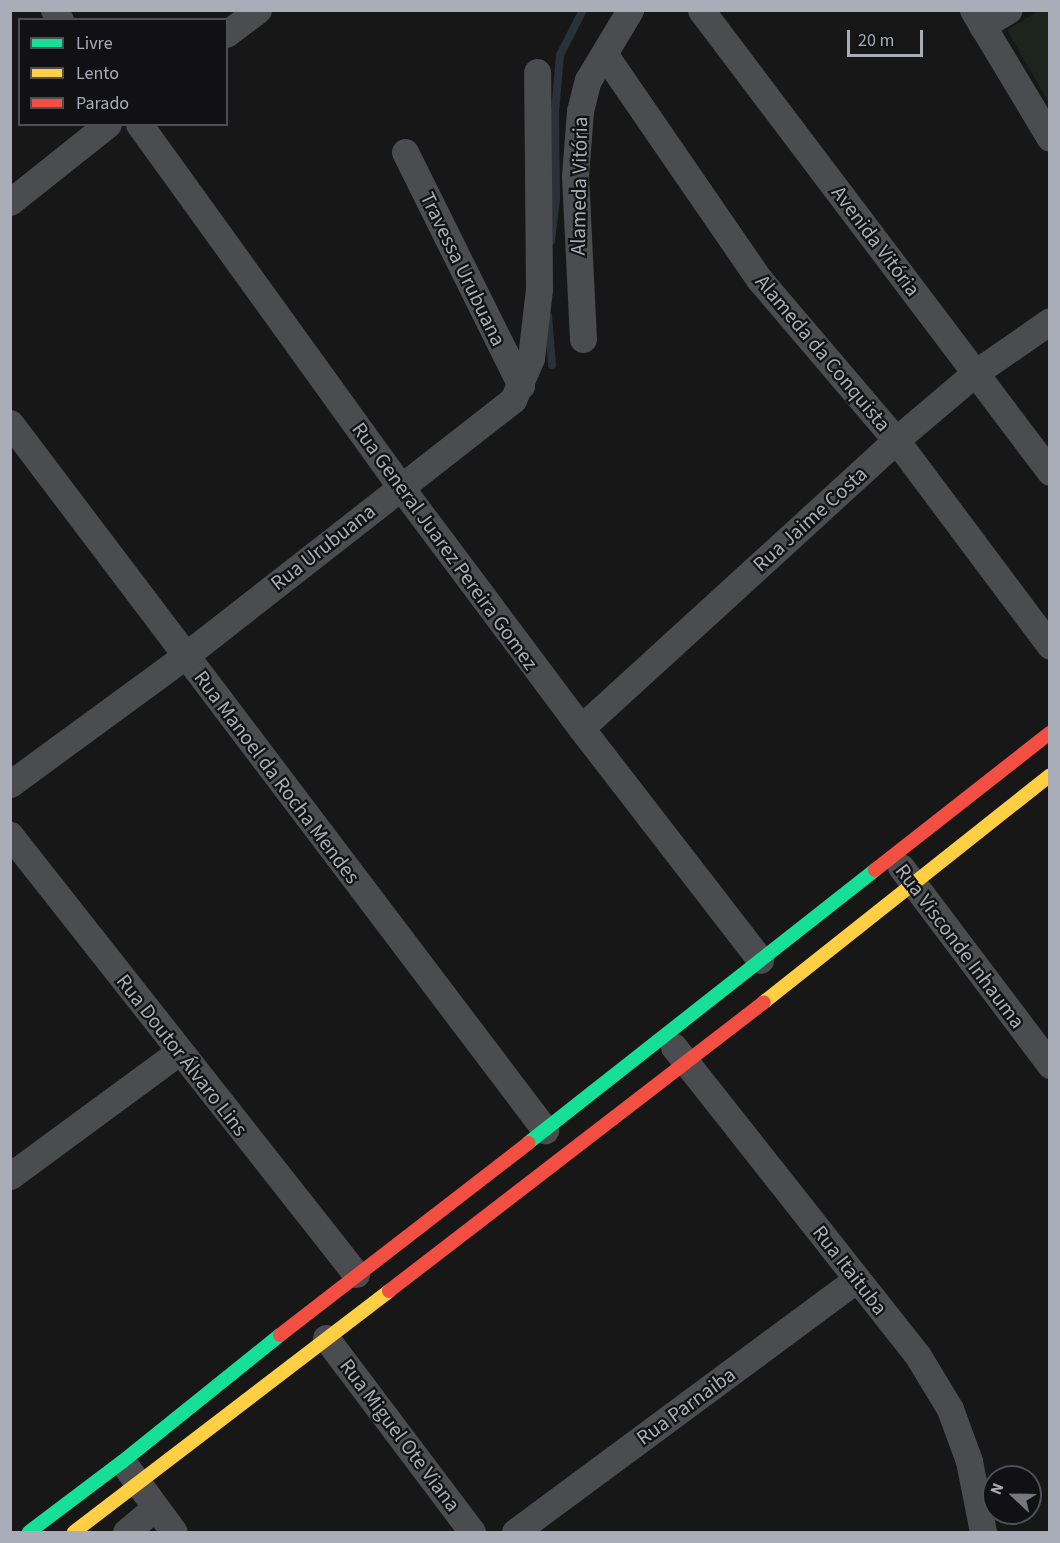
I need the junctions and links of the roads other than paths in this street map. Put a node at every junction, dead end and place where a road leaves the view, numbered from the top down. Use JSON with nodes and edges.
{"nodes":[{"id":1,"x":258,"y":10,"type":"edge"},
{"id":2,"x":630,"y":10,"type":"edge"},
{"id":3,"x":701,"y":10,"type":"edge"},
{"id":4,"x":1009,"y":10,"type":"edge"},
{"id":5,"x":977,"y":18,"type":"edge"},
{"id":6,"x":228,"y":32,"type":"edge"},
{"id":7,"x":604,"y":55,"type":"junction"},
{"id":8,"x":537,"y":72,"type":"dead end"},
{"id":9,"x":105,"y":126,"type":"edge"},
{"id":10,"x":140,"y":126,"type":"edge"},
{"id":11,"x":1050,"y":138,"type":"edge"},
{"id":12,"x":405,"y":152,"type":"dead end"},
{"id":13,"x":10,"y":202,"type":"edge"},
{"id":14,"x":1050,"y":321,"type":"edge"},
{"id":15,"x":583,"y":339,"type":"dead end"},
{"id":16,"x":975,"y":373,"type":"junction"},
{"id":17,"x":521,"y":386,"type":"junction"},
{"id":18,"x":10,"y":423,"type":"edge"},
{"id":19,"x":896,"y":440,"type":"junction"},
{"id":20,"x":1050,"y":472,"type":"edge"},
{"id":21,"x":400,"y":486,"type":"junction"},
{"id":22,"x":1050,"y":646,"type":"edge"},
{"id":23,"x":185,"y":656,"type":"junction"},
{"id":24,"x":580,"y":728,"type":"junction"},
{"id":25,"x":1050,"y":733,"type":"edge"},
{"id":26,"x":1050,"y":775,"type":"edge"},
{"id":27,"x":10,"y":784,"type":"edge"},
{"id":28,"x":10,"y":835,"type":"edge"},
{"id":29,"x":892,"y":855,"type":"junction"},
{"id":30,"x":913,"y":882,"type":"junction"},
{"id":31,"x":760,"y":960,"type":"junction"},
{"id":32,"x":664,"y":1035,"type":"junction"},
{"id":33,"x":179,"y":1052,"type":"junction"},
{"id":34,"x":686,"y":1064,"type":"junction"},
{"id":35,"x":1050,"y":1065,"type":"edge"},
{"id":36,"x":545,"y":1130,"type":"junction"},
{"id":37,"x":10,"y":1176,"type":"edge"},
{"id":38,"x":356,"y":1274,"type":"junction"},
{"id":39,"x":857,"y":1279,"type":"junction"},
{"id":40,"x":326,"y":1338,"type":"junction"},
{"id":41,"x":130,"y":1473,"type":"junction"},
{"id":42,"x":155,"y":1508,"type":"junction"},
{"id":43,"x":978,"y":1529,"type":"edge"},
{"id":44,"x":29,"y":1533,"type":"edge"},
{"id":45,"x":74,"y":1533,"type":"edge"},
{"id":46,"x":126,"y":1533,"type":"edge"},
{"id":47,"x":174,"y":1533,"type":"edge"},
{"id":48,"x":472,"y":1533,"type":"edge"},
{"id":49,"x":515,"y":1533,"type":"edge"}],
"edges":[{"from":1,"to":6,"type":"street"},
{"from":2,"to":7,"type":"street","name":"Alameda Vitória"},
{"from":3,"to":16,"type":"street","name":"Avenida Vitória"},
{"from":4,"to":5,"type":"street"},
{"from":5,"to":11,"type":"street"},
{"from":7,"to":15,"type":"street","name":"Alameda Vitória"},
{"from":7,"to":19,"type":"street","name":"Alameda da Conquista"},
{"from":8,"to":17,"type":"street","name":"Rua Urubuana"},
{"from":9,"to":13,"type":"street"},
{"from":10,"to":21,"type":"street","name":"Rua General Juarez Pereira Gomez"},
{"from":12,"to":17,"type":"street","name":"Travessa Urubuana"},
{"from":14,"to":16,"type":"street","name":"Rua Jaime Costa"},
{"from":16,"to":19,"type":"street","name":"Rua Jaime Costa"},
{"from":16,"to":20,"type":"street","name":"Avenida Vitória"},
{"from":17,"to":21,"type":"street","name":"Rua Urubuana"},
{"from":18,"to":23,"type":"street","name":"Rua Manoel da Rocha Mendes"},
{"from":19,"to":22,"type":"street","name":"Alameda da Conquista"},
{"from":19,"to":24,"type":"street","name":"Rua Jaime Costa"},
{"from":21,"to":23,"type":"street","name":"Rua Urubuana"},
{"from":21,"to":24,"type":"street","name":"Rua General Juarez Pereira Gomez"},
{"from":23,"to":27,"type":"street","name":"Rua Urubuana"},
{"from":23,"to":36,"type":"street","name":"Rua Manoel da Rocha Mendes"},
{"from":24,"to":31,"type":"street","name":"Rua General Juarez Pereira Gomez"},
{"from":25,"to":29,"type":"main road"},
{"from":26,"to":30,"type":"main road"},
{"from":28,"to":33,"type":"street","name":"Rua Doutor Álvaro Lins"},
{"from":29,"to":30,"type":"street","name":"Rua Visconde Inhauma"},
{"from":29,"to":31,"type":"main road"},
{"from":30,"to":34,"type":"main road"},
{"from":30,"to":35,"type":"street","name":"Rua Visconde Inhauma"},
{"from":31,"to":32,"type":"main road"},
{"from":32,"to":34,"type":"street","name":"Rua Itaituba"},
{"from":32,"to":36,"type":"main road"},
{"from":33,"to":37,"type":"street"},
{"from":33,"to":38,"type":"street","name":"Rua Doutor Álvaro Lins"},
{"from":34,"to":39,"type":"street","name":"Rua Itaituba"},
{"from":34,"to":40,"type":"main road"},
{"from":36,"to":38,"type":"main road"},
{"from":38,"to":41,"type":"main road"},
{"from":39,"to":43,"type":"street","name":"Rua Itaituba"},
{"from":39,"to":49,"type":"street","name":"Rua Parnaiba"},
{"from":40,"to":41,"type":"main road"},
{"from":40,"to":48,"type":"street","name":"Rua Miguel Ote Viana"},
{"from":41,"to":42,"type":"street"},
{"from":41,"to":44,"type":"main road"},
{"from":41,"to":45,"type":"main road"},
{"from":42,"to":46,"type":"street"},
{"from":42,"to":47,"type":"street"}]}
